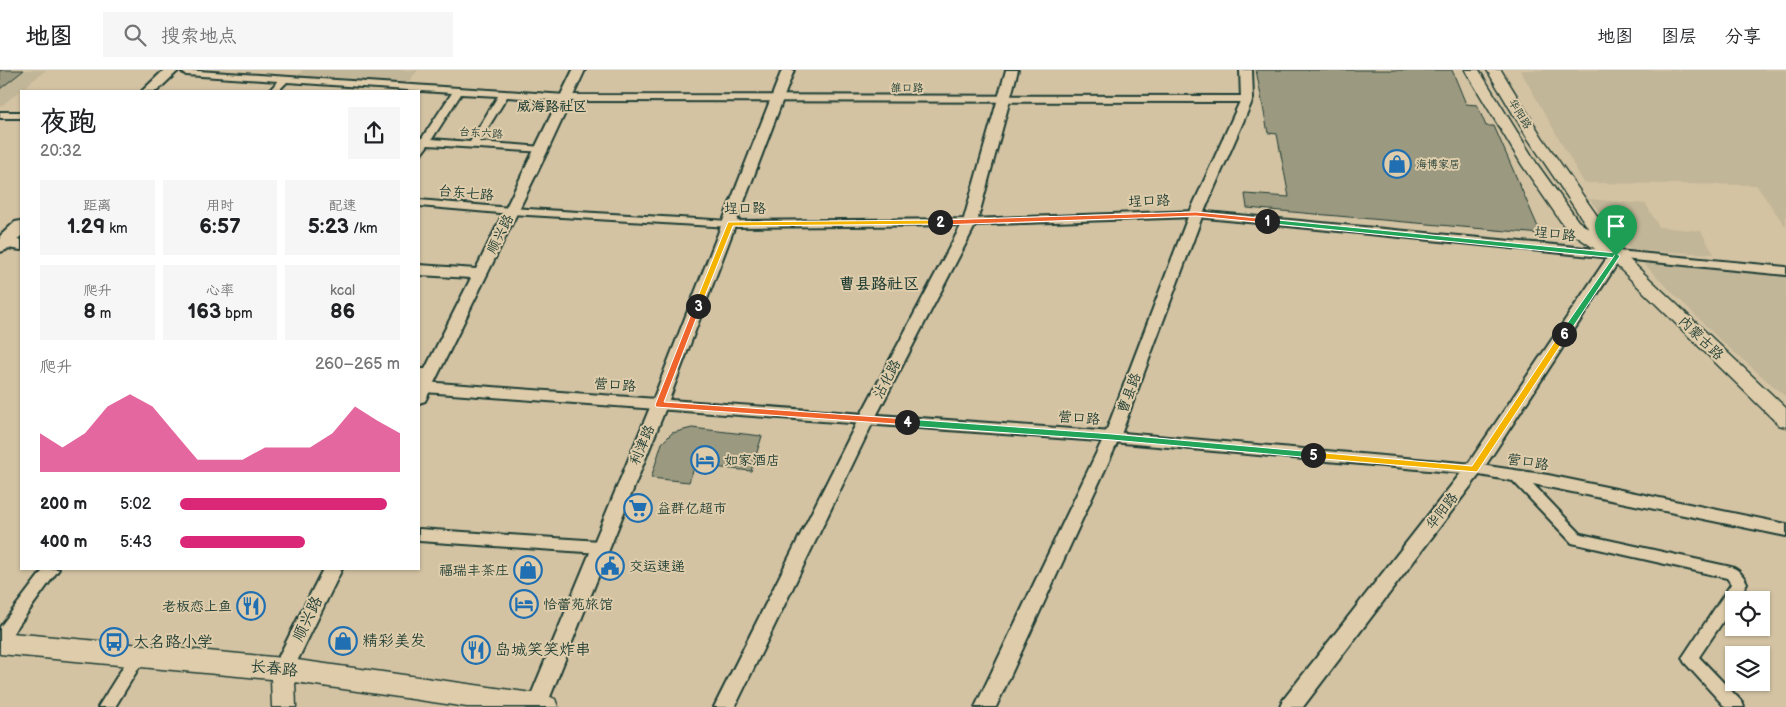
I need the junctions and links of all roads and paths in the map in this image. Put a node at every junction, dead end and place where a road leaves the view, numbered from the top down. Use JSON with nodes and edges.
{"nodes":[{"id":1,"x":579,"y":70,"type":"edge"},
{"id":2,"x":788,"y":70,"type":"edge"},
{"id":3,"x":1012,"y":70,"type":"edge"},
{"id":4,"x":1246,"y":70,"type":"edge"},
{"id":5,"x":1472,"y":70,"type":"edge"},
{"id":6,"x":1494,"y":70,"type":"edge"},
{"id":7,"x":182,"y":71,"type":"edge"},
{"id":8,"x":285,"y":79,"type":"junction"},
{"id":9,"x":326,"y":82,"type":"junction"},
{"id":10,"x":365,"y":88,"type":"edge"},
{"id":11,"x":152,"y":90,"type":"edge"},
{"id":12,"x":166,"y":90,"type":"edge"},
{"id":13,"x":274,"y":90,"type":"edge"},
{"id":14,"x":318,"y":90,"type":"edge"},
{"id":15,"x":415,"y":90,"type":"edge"},
{"id":16,"x":420,"y":90,"type":"edge"},
{"id":17,"x":458,"y":91,"type":"junction"},
{"id":18,"x":504,"y":94,"type":"junction"},
{"id":19,"x":566,"y":98,"type":"junction"},
{"id":20,"x":779,"y":98,"type":"junction"},
{"id":21,"x":1247,"y":99,"type":"junction"},
{"id":22,"x":1004,"y":100,"type":"junction"},
{"id":23,"x":0,"y":115,"type":"edge"},
{"id":24,"x":20,"y":116,"type":"edge"},
{"id":25,"x":422,"y":141,"type":"edge"},
{"id":26,"x":473,"y":145,"type":"junction"},
{"id":27,"x":542,"y":150,"type":"junction"},
{"id":28,"x":420,"y":203,"type":"edge"},
{"id":29,"x":20,"y":211,"type":"edge"},
{"id":30,"x":511,"y":211,"type":"junction"},
{"id":31,"x":1196,"y":214,"type":"junction"},
{"id":32,"x":970,"y":222,"type":"junction"},
{"id":33,"x":730,"y":224,"type":"junction"},
{"id":34,"x":20,"y":227,"type":"edge"},
{"id":35,"x":6,"y":240,"type":"edge"},
{"id":36,"x":1616,"y":256,"type":"junction"},
{"id":37,"x":1786,"y":271,"type":"edge"},
{"id":38,"x":420,"y":272,"type":"edge"},
{"id":39,"x":478,"y":276,"type":"junction"},
{"id":40,"x":423,"y":383,"type":"edge"},
{"id":41,"x":659,"y":405,"type":"junction"},
{"id":42,"x":866,"y":420,"type":"junction"},
{"id":43,"x":1786,"y":420,"type":"edge"},
{"id":44,"x":1112,"y":437,"type":"junction"},
{"id":45,"x":1474,"y":470,"type":"junction"},
{"id":46,"x":1518,"y":476,"type":"junction"},
{"id":47,"x":1786,"y":530,"type":"edge"},
{"id":48,"x":420,"y":535,"type":"edge"},
{"id":49,"x":600,"y":546,"type":"junction"},
{"id":50,"x":51,"y":570,"type":"edge"},
{"id":51,"x":332,"y":570,"type":"edge"},
{"id":52,"x":0,"y":638,"type":"edge"},
{"id":53,"x":0,"y":643,"type":"edge"},
{"id":54,"x":138,"y":656,"type":"junction"},
{"id":55,"x":283,"y":669,"type":"junction"},
{"id":56,"x":540,"y":706,"type":"edge"},
{"id":57,"x":106,"y":707,"type":"edge"},
{"id":58,"x":284,"y":707,"type":"edge"},
{"id":59,"x":724,"y":707,"type":"edge"},
{"id":60,"x":985,"y":707,"type":"edge"},
{"id":61,"x":1290,"y":707,"type":"edge"},
{"id":62,"x":1736,"y":707,"type":"edge"}],
"edges":[{"from":1,"to":19,"type":"street","name":"顺兴路"},
{"from":2,"to":20,"type":"street","name":"利津路"},
{"from":3,"to":22,"type":"street","name":"沾化路"},
{"from":4,"to":21,"type":"street","name":"曹县路"},
{"from":5,"to":36,"type":"main road","name":"华阳路"},
{"from":6,"to":36,"type":"main road","name":"华阳路"},
{"from":7,"to":8,"type":"street","name":"雒口路"},
{"from":7,"to":11,"type":"main road"},
{"from":7,"to":12,"type":"main road"},
{"from":8,"to":9,"type":"street","name":"雒口路"},
{"from":8,"to":13,"type":"street"},
{"from":9,"to":10,"type":"street","name":"雒口路"},
{"from":9,"to":14,"type":"street"},
{"from":10,"to":15,"type":"street","name":"雒口路"},
{"from":16,"to":17,"type":"street","name":"雒口路"},
{"from":17,"to":18,"type":"street","name":"雒口路"},
{"from":17,"to":25,"type":"street"},
{"from":18,"to":19,"type":"street","name":"雒口路"},
{"from":18,"to":26,"type":"street"},
{"from":19,"to":20,"type":"street","name":"雒口路"},
{"from":19,"to":27,"type":"street","name":"顺兴路"},
{"from":20,"to":22,"type":"street","name":"雒口路"},
{"from":20,"to":33,"type":"street","name":"利津路"},
{"from":21,"to":22,"type":"street","name":"雒口路"},
{"from":21,"to":31,"type":"street","name":"曹县路"},
{"from":22,"to":32,"type":"street","name":"沾化路"},
{"from":23,"to":24,"type":"street"},
{"from":25,"to":26,"type":"street","name":"台东六路"},
{"from":26,"to":27,"type":"street","name":"台东六路"},
{"from":27,"to":30,"type":"street","name":"顺兴路"},
{"from":28,"to":30,"type":"street","name":"台东七路"},
{"from":29,"to":35,"type":"main road"},
{"from":30,"to":33,"type":"street","name":"埕口路"},
{"from":30,"to":39,"type":"street","name":"顺兴路"},
{"from":31,"to":32,"type":"street","name":"埕口路"},
{"from":31,"to":36,"type":"street","name":"埕口路"},
{"from":31,"to":44,"type":"street","name":"曹县路"},
{"from":32,"to":33,"type":"street","name":"埕口路"},
{"from":32,"to":42,"type":"street","name":"沾化路"},
{"from":33,"to":41,"type":"street","name":"利津路"},
{"from":34,"to":35,"type":"main road"},
{"from":36,"to":37,"type":"street","name":"埕口路"},
{"from":36,"to":43,"type":"main road","name":"内蒙古路"},
{"from":36,"to":45,"type":"street","name":"华阳路"},
{"from":38,"to":39,"type":"street"},
{"from":39,"to":40,"type":"street","name":"顺兴路"},
{"from":40,"to":41,"type":"street","name":"营口路"},
{"from":41,"to":42,"type":"street","name":"营口路"},
{"from":41,"to":49,"type":"street","name":"利津路"},
{"from":42,"to":44,"type":"street","name":"营口路"},
{"from":42,"to":59,"type":"street","name":"沾化路"},
{"from":44,"to":45,"type":"street","name":"营口路"},
{"from":44,"to":60,"type":"street","name":"曹县路"},
{"from":45,"to":46,"type":"street","name":"营口路"},
{"from":45,"to":61,"type":"street","name":"华阳路"},
{"from":46,"to":47,"type":"street","name":"营口路"},
{"from":46,"to":62,"type":"street"},
{"from":48,"to":49,"type":"street"},
{"from":49,"to":56,"type":"street","name":"利津路"},
{"from":50,"to":52,"type":"street"},
{"from":51,"to":55,"type":"street","name":"顺兴路"},
{"from":53,"to":54,"type":"main road","name":"长春路"},
{"from":54,"to":55,"type":"main road","name":"长春路"},
{"from":54,"to":57,"type":"street"},
{"from":55,"to":56,"type":"main road","name":"长春路"},
{"from":55,"to":58,"type":"main road"}]}
